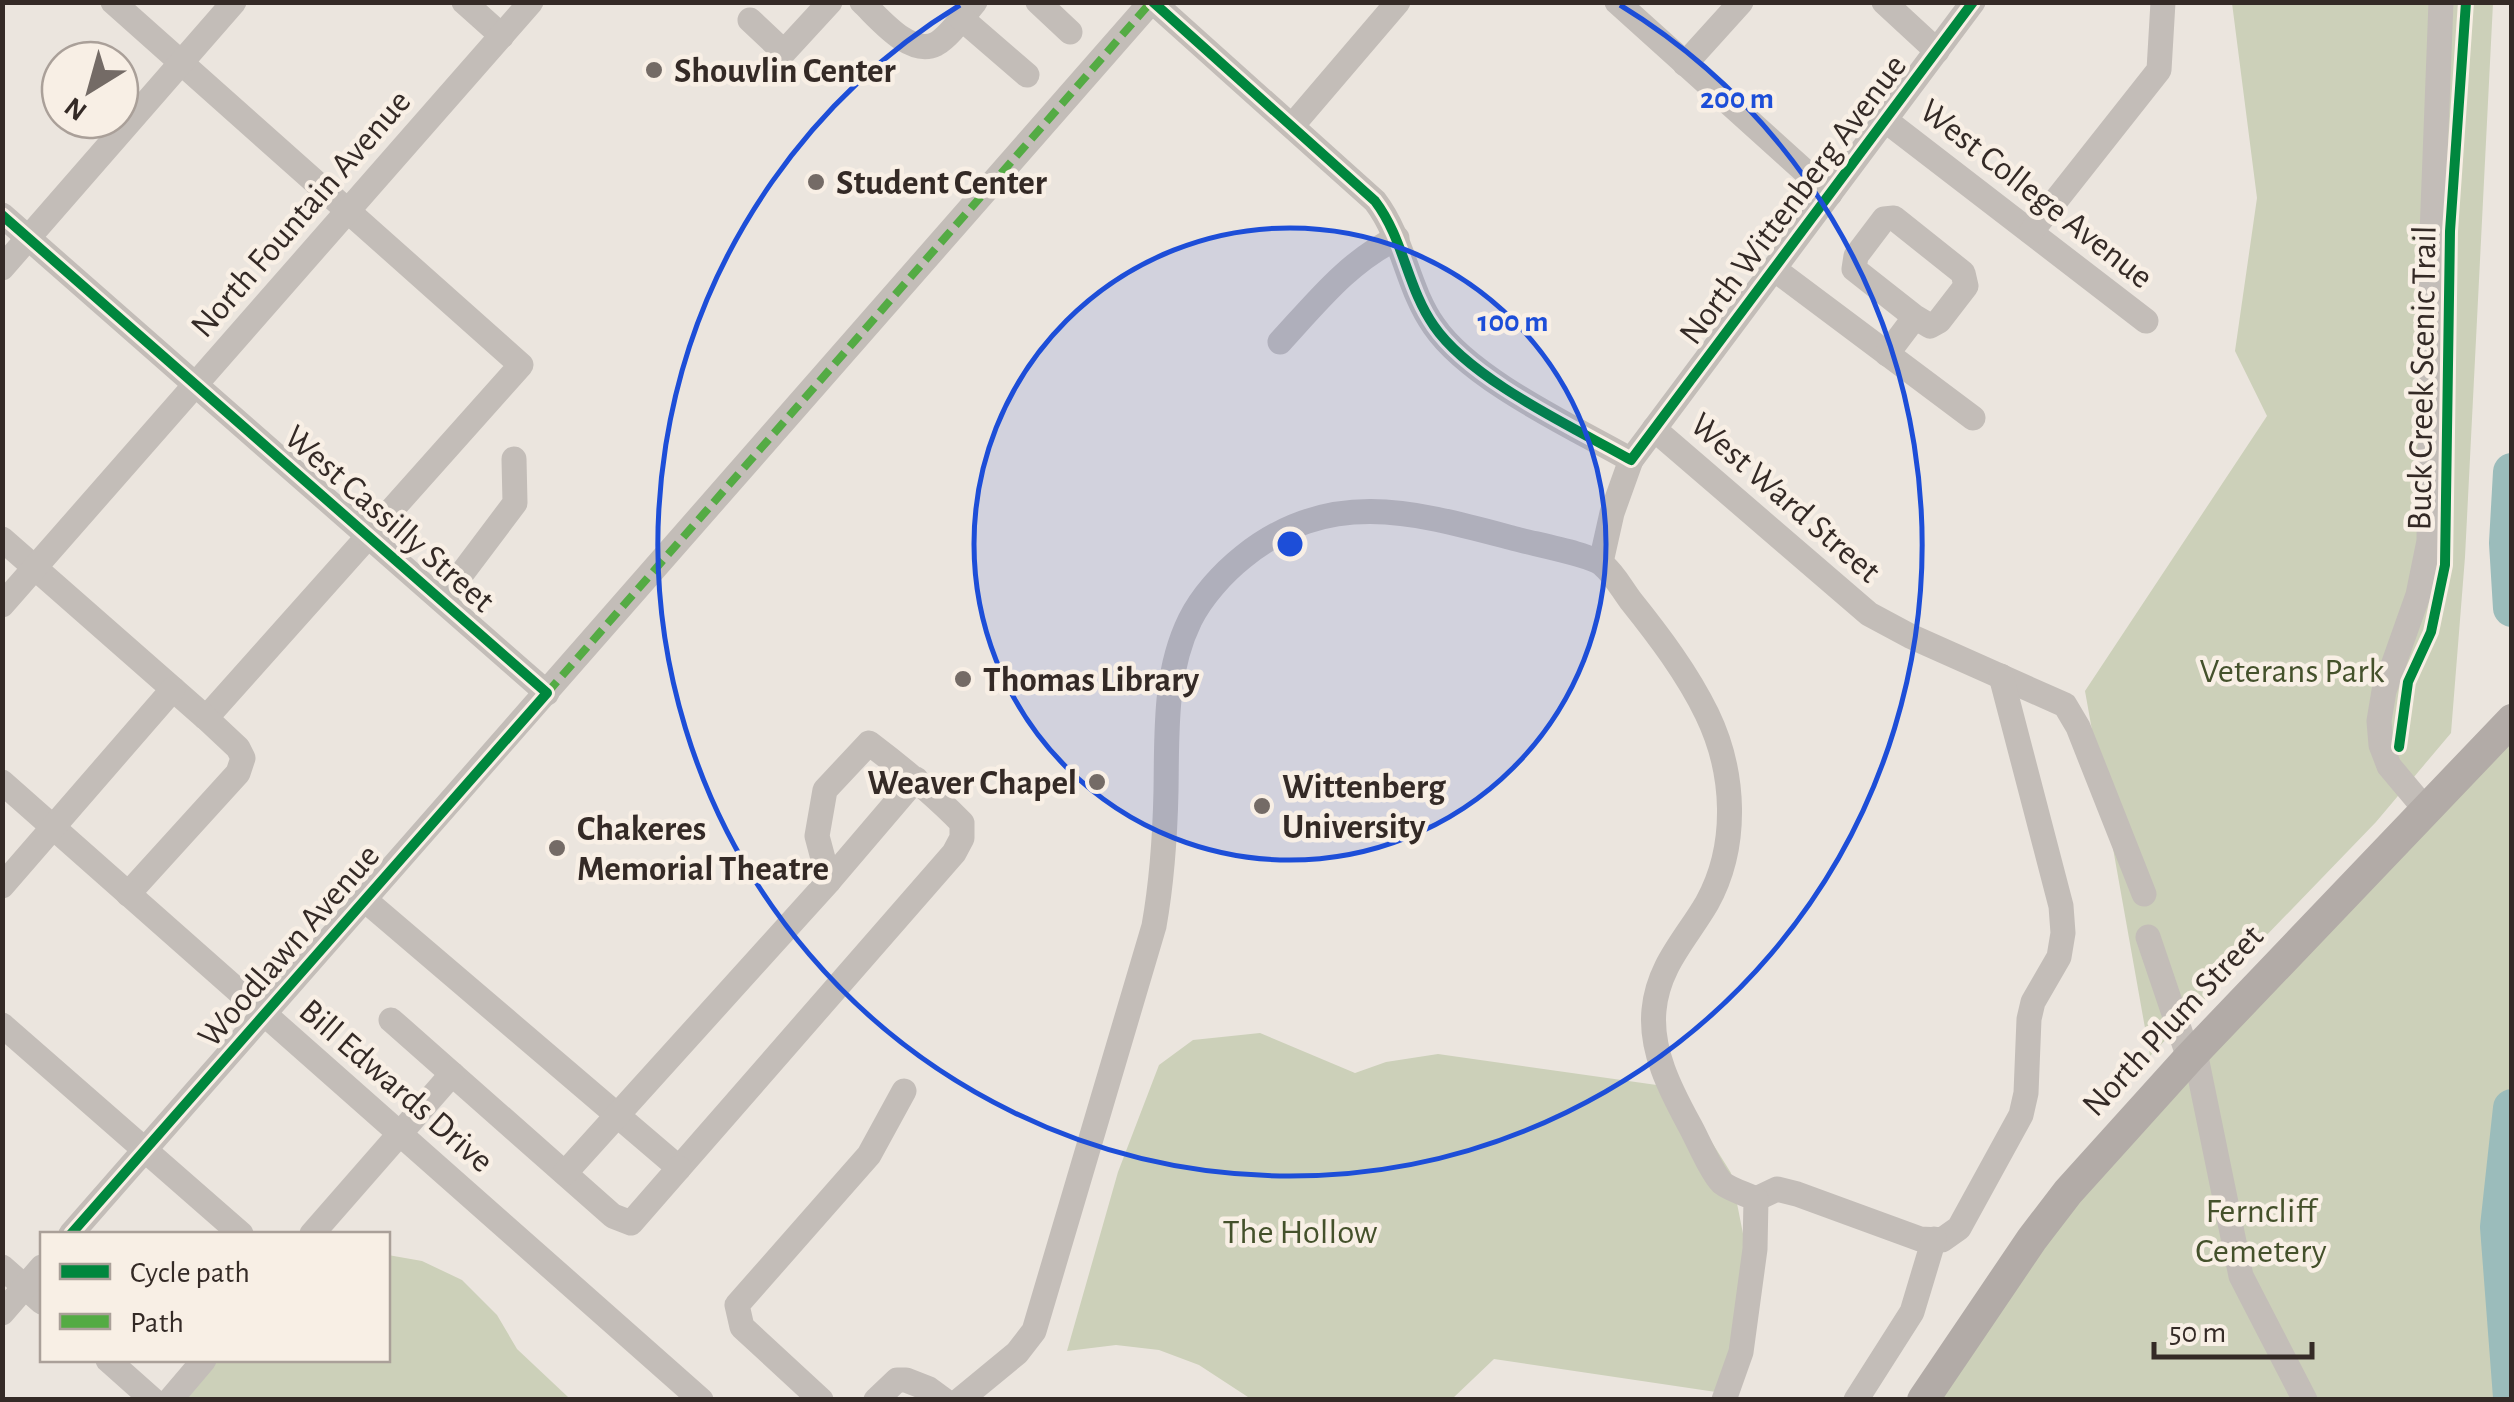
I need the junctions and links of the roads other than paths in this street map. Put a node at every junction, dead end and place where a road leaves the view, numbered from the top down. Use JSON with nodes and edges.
{"nodes":[{"id":1,"x":113,"y":2,"type":"edge"},
{"id":2,"x":234,"y":2,"type":"edge"},
{"id":3,"x":464,"y":2,"type":"edge"},
{"id":4,"x":531,"y":2,"type":"edge"},
{"id":5,"x":830,"y":2,"type":"edge"},
{"id":6,"x":862,"y":2,"type":"edge"},
{"id":7,"x":1038,"y":2,"type":"edge"},
{"id":8,"x":1152,"y":2,"type":"edge"},
{"id":9,"x":1398,"y":2,"type":"edge"},
{"id":10,"x":1616,"y":2,"type":"edge"},
{"id":11,"x":1741,"y":2,"type":"edge"},
{"id":12,"x":1884,"y":2,"type":"edge"},
{"id":13,"x":1973,"y":2,"type":"edge"},
{"id":14,"x":2164,"y":2,"type":"edge"},
{"id":15,"x":2441,"y":2,"type":"edge"},
{"id":16,"x":968,"y":10,"type":"edge"},
{"id":17,"x":750,"y":20,"type":"dead end"},
{"id":18,"x":1070,"y":32,"type":"dead end"},
{"id":19,"x":502,"y":36,"type":"junction"},
{"id":20,"x":1938,"y":50,"type":"junction"},
{"id":21,"x":182,"y":62,"type":"junction"},
{"id":22,"x":1685,"y":64,"type":"junction"},
{"id":23,"x":1027,"y":76,"type":"dead end"},
{"id":24,"x":1885,"y":120,"type":"junction"},
{"id":25,"x":1292,"y":126,"type":"junction"},
{"id":26,"x":1830,"y":194,"type":"junction"},
{"id":27,"x":348,"y":212,"type":"junction"},
{"id":28,"x":2,"y":215,"type":"edge"},
{"id":29,"x":2031,"y":232,"type":"junction"},
{"id":30,"x":28,"y":238,"type":"junction"},
{"id":31,"x":1397,"y":238,"type":"junction"},
{"id":32,"x":2,"y":268,"type":"edge"},
{"id":33,"x":1774,"y":269,"type":"junction"},
{"id":34,"x":1915,"y":317,"type":"junction"},
{"id":35,"x":2146,"y":322,"type":"dead end"},
{"id":36,"x":1280,"y":342,"type":"dead end"},
{"id":37,"x":1887,"y":354,"type":"junction"},
{"id":38,"x":196,"y":384,"type":"junction"},
{"id":39,"x":1973,"y":418,"type":"dead end"},
{"id":40,"x":1654,"y":429,"type":"junction"},
{"id":41,"x":514,"y":459,"type":"dead end"},
{"id":42,"x":1630,"y":460,"type":"junction"},
{"id":43,"x":370,"y":537,"type":"junction"},
{"id":44,"x":2,"y":539,"type":"edge"},
{"id":45,"x":1601,"y":562,"type":"junction"},
{"id":46,"x":34,"y":567,"type":"junction"},
{"id":47,"x":442,"y":600,"type":"junction"},
{"id":48,"x":2,"y":605,"type":"edge"},
{"id":49,"x":2000,"y":676,"type":"junction"},
{"id":50,"x":173,"y":688,"type":"junction"},
{"id":51,"x":547,"y":693,"type":"junction"},
{"id":52,"x":206,"y":718,"type":"junction"},
{"id":53,"x":2512,"y":720,"type":"edge"},
{"id":54,"x":916,"y":778,"type":"junction"},
{"id":55,"x":2,"y":782,"type":"edge"},
{"id":56,"x":2426,"y":810,"type":"junction"},
{"id":57,"x":55,"y":828,"type":"junction"},
{"id":58,"x":826,"y":872,"type":"junction"},
{"id":59,"x":2,"y":886,"type":"edge"},
{"id":60,"x":128,"y":894,"type":"junction"},
{"id":61,"x":2144,"y":894,"type":"dead end"},
{"id":62,"x":365,"y":900,"type":"junction"},
{"id":63,"x":2148,"y":937,"type":"dead end"},
{"id":64,"x":264,"y":1014,"type":"junction"},
{"id":65,"x":391,"y":1020,"type":"dead end"},
{"id":66,"x":2,"y":1025,"type":"edge"},
{"id":67,"x":2192,"y":1055,"type":"junction"},
{"id":68,"x":452,"y":1074,"type":"junction"},
{"id":69,"x":904,"y":1091,"type":"dead end"},
{"id":70,"x":618,"y":1116,"type":"junction"},
{"id":71,"x":400,"y":1134,"type":"junction"},
{"id":72,"x":144,"y":1151,"type":"junction"},
{"id":73,"x":679,"y":1168,"type":"junction"},
{"id":74,"x":565,"y":1173,"type":"junction"},
{"id":75,"x":1756,"y":1199,"type":"junction"},
{"id":76,"x":73,"y":1232,"type":"edge"},
{"id":77,"x":239,"y":1232,"type":"edge"},
{"id":78,"x":314,"y":1232,"type":"edge"},
{"id":79,"x":1934,"y":1239,"type":"junction"},
{"id":80,"x":2,"y":1267,"type":"edge"},
{"id":81,"x":37,"y":1285,"type":"edge"},
{"id":82,"x":2,"y":1313,"type":"edge"},
{"id":83,"x":110,"y":1362,"type":"edge"},
{"id":84,"x":202,"y":1362,"type":"edge"},
{"id":85,"x":1933,"y":1395,"type":"edge"},
{"id":86,"x":153,"y":1400,"type":"edge"},
{"id":87,"x":170,"y":1400,"type":"edge"},
{"id":88,"x":701,"y":1400,"type":"edge"},
{"id":89,"x":821,"y":1400,"type":"edge"},
{"id":90,"x":876,"y":1400,"type":"edge"},
{"id":91,"x":944,"y":1400,"type":"edge"},
{"id":92,"x":960,"y":1400,"type":"edge"},
{"id":93,"x":1724,"y":1400,"type":"edge"},
{"id":94,"x":1856,"y":1400,"type":"edge"},
{"id":95,"x":2305,"y":1400,"type":"edge"}],
"edges":[{"from":1,"to":21,"type":"street"},
{"from":2,"to":21,"type":"street"},
{"from":3,"to":19,"type":"street"},
{"from":4,"to":19,"type":"street","name":"North Fountain Avenue"},
{"from":5,"to":17,"type":"street"},
{"from":6,"to":16,"type":"street"},
{"from":7,"to":18,"type":"street"},
{"from":8,"to":25,"type":"street"},
{"from":8,"to":51,"type":"street","name":"Woodlawn Avenue"},
{"from":9,"to":25,"type":"street"},
{"from":10,"to":22,"type":"street"},
{"from":11,"to":22,"type":"street"},
{"from":12,"to":20,"type":"street","name":"West College Avenue"},
{"from":13,"to":20,"type":"street","name":"North Wittenberg Avenue"},
{"from":14,"to":29,"type":"street"},
{"from":15,"to":56,"type":"street"},
{"from":16,"to":23,"type":"street"},
{"from":19,"to":27,"type":"street","name":"North Fountain Avenue"},
{"from":20,"to":24,"type":"street","name":"North Wittenberg Avenue"},
{"from":21,"to":27,"type":"street"},
{"from":21,"to":30,"type":"street"},
{"from":22,"to":26,"type":"street"},
{"from":24,"to":26,"type":"street","name":"North Wittenberg Avenue"},
{"from":24,"to":29,"type":"street","name":"West College Avenue"},
{"from":25,"to":31,"type":"street"},
{"from":26,"to":33,"type":"street","name":"North Wittenberg Avenue"},
{"from":27,"to":38,"type":"street","name":"North Fountain Avenue"},
{"from":27,"to":43,"type":"street"},
{"from":28,"to":30,"type":"street","name":"West Cassilly Street"},
{"from":29,"to":35,"type":"street","name":"West College Avenue"},
{"from":30,"to":32,"type":"street"},
{"from":30,"to":38,"type":"street","name":"West Cassilly Street"},
{"from":31,"to":36,"type":"street"},
{"from":31,"to":42,"type":"street"},
{"from":33,"to":37,"type":"street"},
{"from":33,"to":40,"type":"street","name":"North Wittenberg Avenue"},
{"from":34,"to":34,"type":"street"},
{"from":34,"to":37,"type":"street"},
{"from":37,"to":39,"type":"street"},
{"from":38,"to":43,"type":"street","name":"West Cassilly Street"},
{"from":38,"to":46,"type":"street","name":"North Fountain Avenue"},
{"from":40,"to":42,"type":"street","name":"West Ward Street"},
{"from":40,"to":49,"type":"street","name":"West Ward Street"},
{"from":41,"to":47,"type":"street"},
{"from":42,"to":45,"type":"street","name":"West Ward Street"},
{"from":43,"to":47,"type":"street","name":"West Cassilly Street"},
{"from":43,"to":52,"type":"street"},
{"from":44,"to":46,"type":"street"},
{"from":45,"to":75,"type":"street"},
{"from":45,"to":92,"type":"street"},
{"from":46,"to":48,"type":"street","name":"North Fountain Avenue"},
{"from":46,"to":50,"type":"street"},
{"from":47,"to":51,"type":"street","name":"West Cassilly Street"},
{"from":49,"to":61,"type":"street","name":"West Ward Street"},
{"from":49,"to":79,"type":"street"},
{"from":50,"to":52,"type":"street"},
{"from":50,"to":57,"type":"street"},
{"from":51,"to":62,"type":"street","name":"Woodlawn Avenue"},
{"from":52,"to":60,"type":"street"},
{"from":53,"to":56,"type":"main road","name":"North Plum Street"},
{"from":54,"to":58,"type":"street"},
{"from":54,"to":58,"type":"street"},
{"from":54,"to":73,"type":"street"},
{"from":55,"to":57,"type":"street","name":"Bill Edwards Drive"},
{"from":56,"to":67,"type":"main road","name":"North Plum Street"},
{"from":57,"to":59,"type":"street"},
{"from":57,"to":60,"type":"street","name":"Bill Edwards Drive"},
{"from":58,"to":70,"type":"street"},
{"from":60,"to":64,"type":"street","name":"Bill Edwards Drive"},
{"from":62,"to":64,"type":"street","name":"Woodlawn Avenue"},
{"from":62,"to":70,"type":"street"},
{"from":63,"to":67,"type":"street"},
{"from":64,"to":71,"type":"street","name":"Bill Edwards Drive"},
{"from":64,"to":72,"type":"street","name":"Woodlawn Avenue"},
{"from":65,"to":68,"type":"street"},
{"from":66,"to":72,"type":"street"},
{"from":67,"to":85,"type":"main road","name":"North Plum Street"},
{"from":67,"to":95,"type":"street"},
{"from":68,"to":71,"type":"street"},
{"from":68,"to":74,"type":"street"},
{"from":69,"to":89,"type":"street"},
{"from":70,"to":73,"type":"street"},
{"from":70,"to":74,"type":"street"},
{"from":71,"to":78,"type":"street"},
{"from":71,"to":88,"type":"street","name":"Bill Edwards Drive"},
{"from":72,"to":76,"type":"street","name":"Woodlawn Avenue"},
{"from":72,"to":77,"type":"street"},
{"from":73,"to":74,"type":"street"},
{"from":75,"to":79,"type":"street"},
{"from":75,"to":93,"type":"street"},
{"from":79,"to":94,"type":"street"},
{"from":80,"to":81,"type":"street"},
{"from":81,"to":82,"type":"street"},
{"from":83,"to":86,"type":"street"},
{"from":84,"to":87,"type":"street"},
{"from":90,"to":91,"type":"street"}]}
